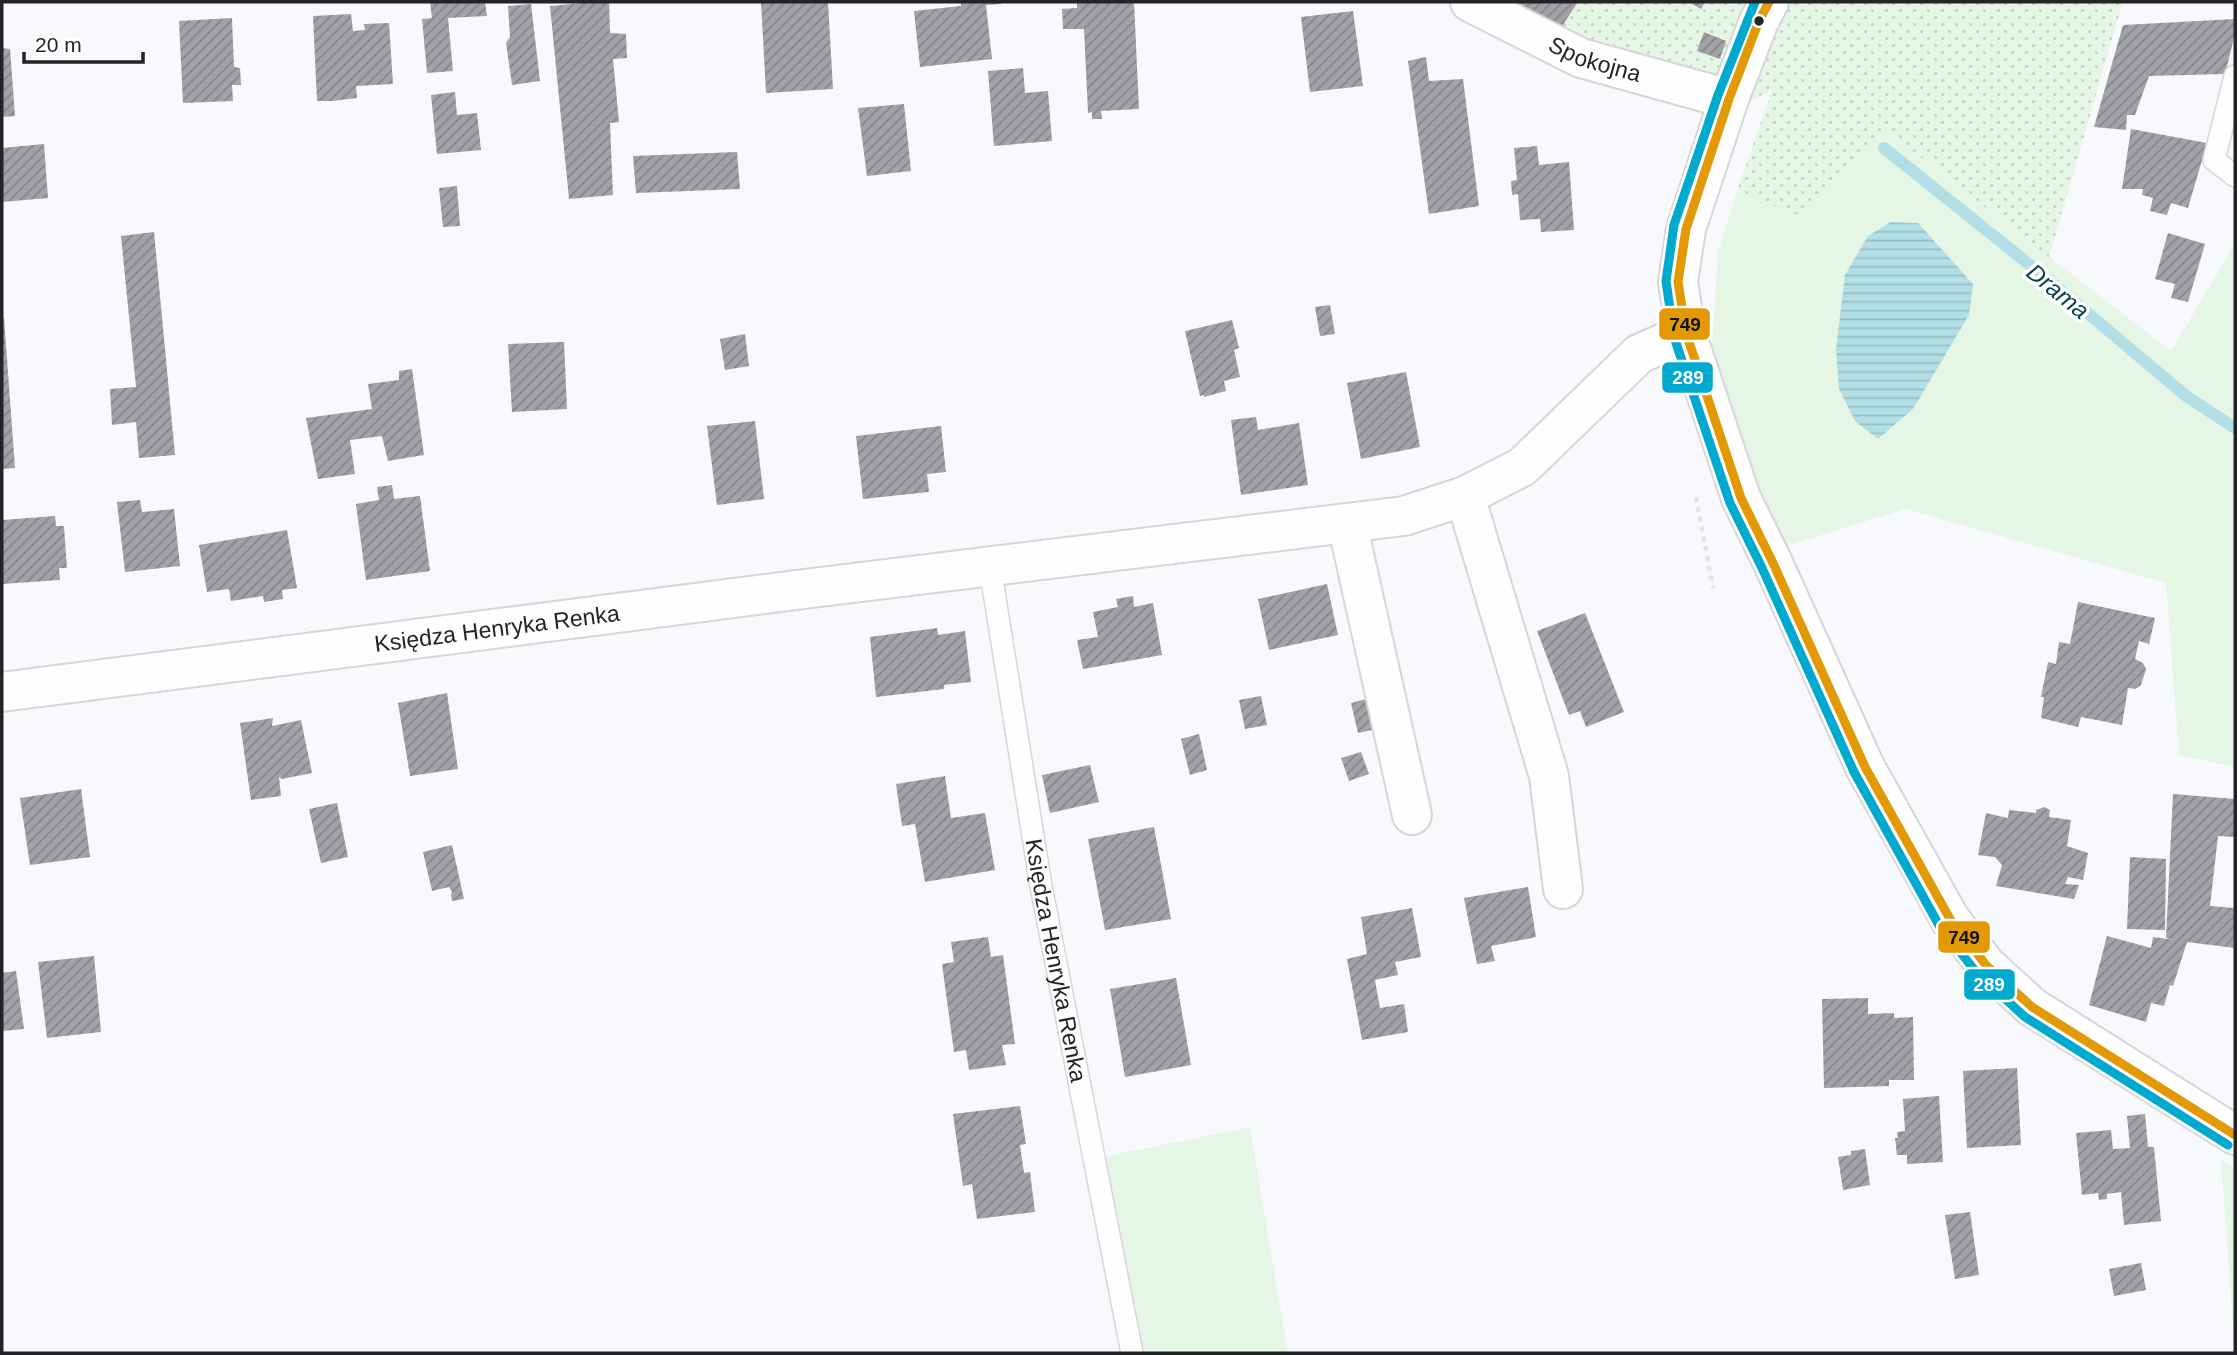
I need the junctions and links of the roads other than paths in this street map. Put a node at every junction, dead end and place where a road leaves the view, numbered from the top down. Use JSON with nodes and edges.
{"nodes":[{"id":1,"x":1470,"y":2,"type":"edge"},
{"id":2,"x":1769,"y":2,"type":"edge"},
{"id":3,"x":2235,"y":76,"type":"edge"},
{"id":4,"x":1729,"y":99,"type":"junction"},
{"id":5,"x":2235,"y":176,"type":"edge"},
{"id":6,"x":1686,"y":333,"type":"junction"},
{"id":7,"x":1465,"y":496,"type":"junction"},
{"id":8,"x":1347,"y":523,"type":"junction"},
{"id":9,"x":990,"y":567,"type":"junction"},
{"id":10,"x":2,"y":692,"type":"edge"},
{"id":11,"x":1412,"y":815,"type":"dead end"},
{"id":12,"x":1563,"y":889,"type":"dead end"},
{"id":13,"x":2235,"y":1135,"type":"edge"},
{"id":14,"x":1132,"y":1353,"type":"edge"}],
"edges":[{"from":1,"to":4,"type":"street","name":"Spokojna"},
{"from":2,"to":4,"type":"street"},
{"from":3,"to":5,"type":"lane"},
{"from":4,"to":6,"type":"street"},
{"from":6,"to":7,"type":"street","name":"Księdza Henryka Renka"},
{"from":6,"to":13,"type":"street"},
{"from":7,"to":8,"type":"street","name":"Księdza Henryka Renka"},
{"from":7,"to":12,"type":"street"},
{"from":8,"to":9,"type":"street","name":"Księdza Henryka Renka"},
{"from":8,"to":11,"type":"street"},
{"from":9,"to":10,"type":"street","name":"Księdza Henryka Renka"},
{"from":9,"to":14,"type":"lane","name":"Księdza Henryka Renka"}]}
